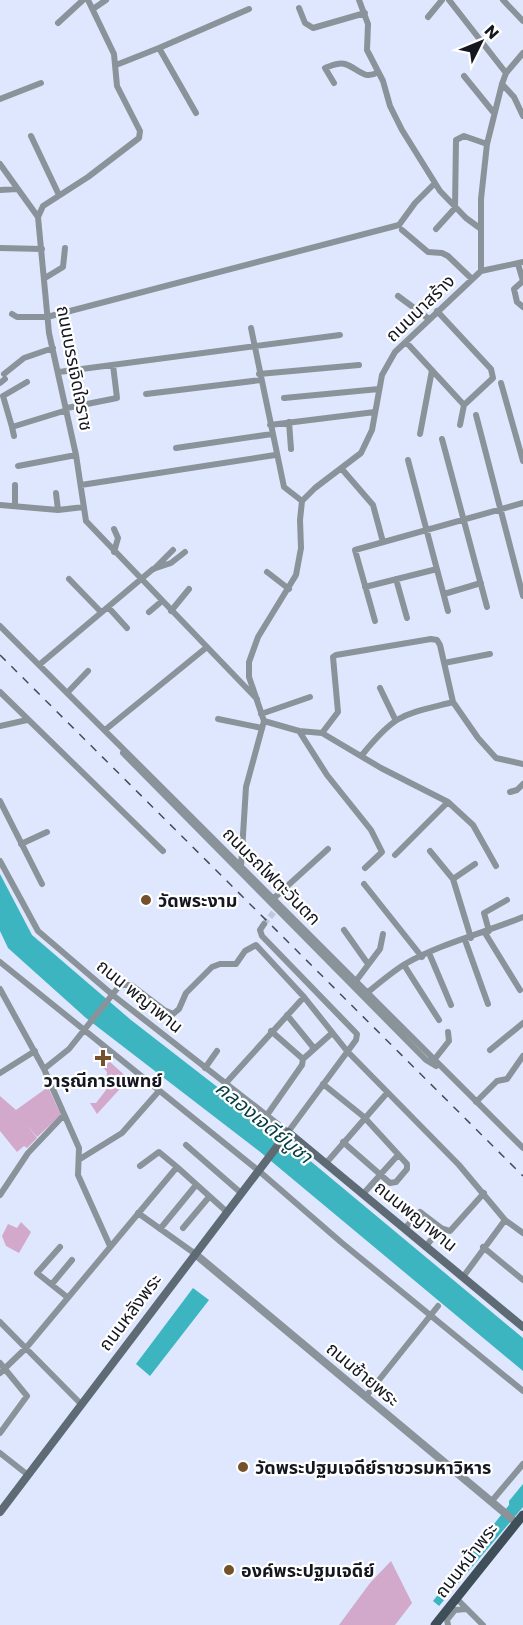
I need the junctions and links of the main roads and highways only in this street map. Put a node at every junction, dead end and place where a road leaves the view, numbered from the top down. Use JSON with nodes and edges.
{"nodes":[{"id":1,"x":286,"y":1134,"type":"joint"},
{"id":2,"x":523,"y":1326,"type":"edge"},
{"id":3,"x":0,"y":1512,"type":"edge"},
{"id":4,"x":523,"y":1515,"type":"edge"},
{"id":5,"x":440,"y":1623,"type":"edge"}],
"edges":[{"from":1,"to":2,"type":"main road","name":"ถนนพญาพาน"},
{"from":1,"to":3,"type":"main road","name":"ถนนหลังพระ"},
{"from":4,"to":5,"type":"main road","name":"ถนนหน้าพระ"}]}
